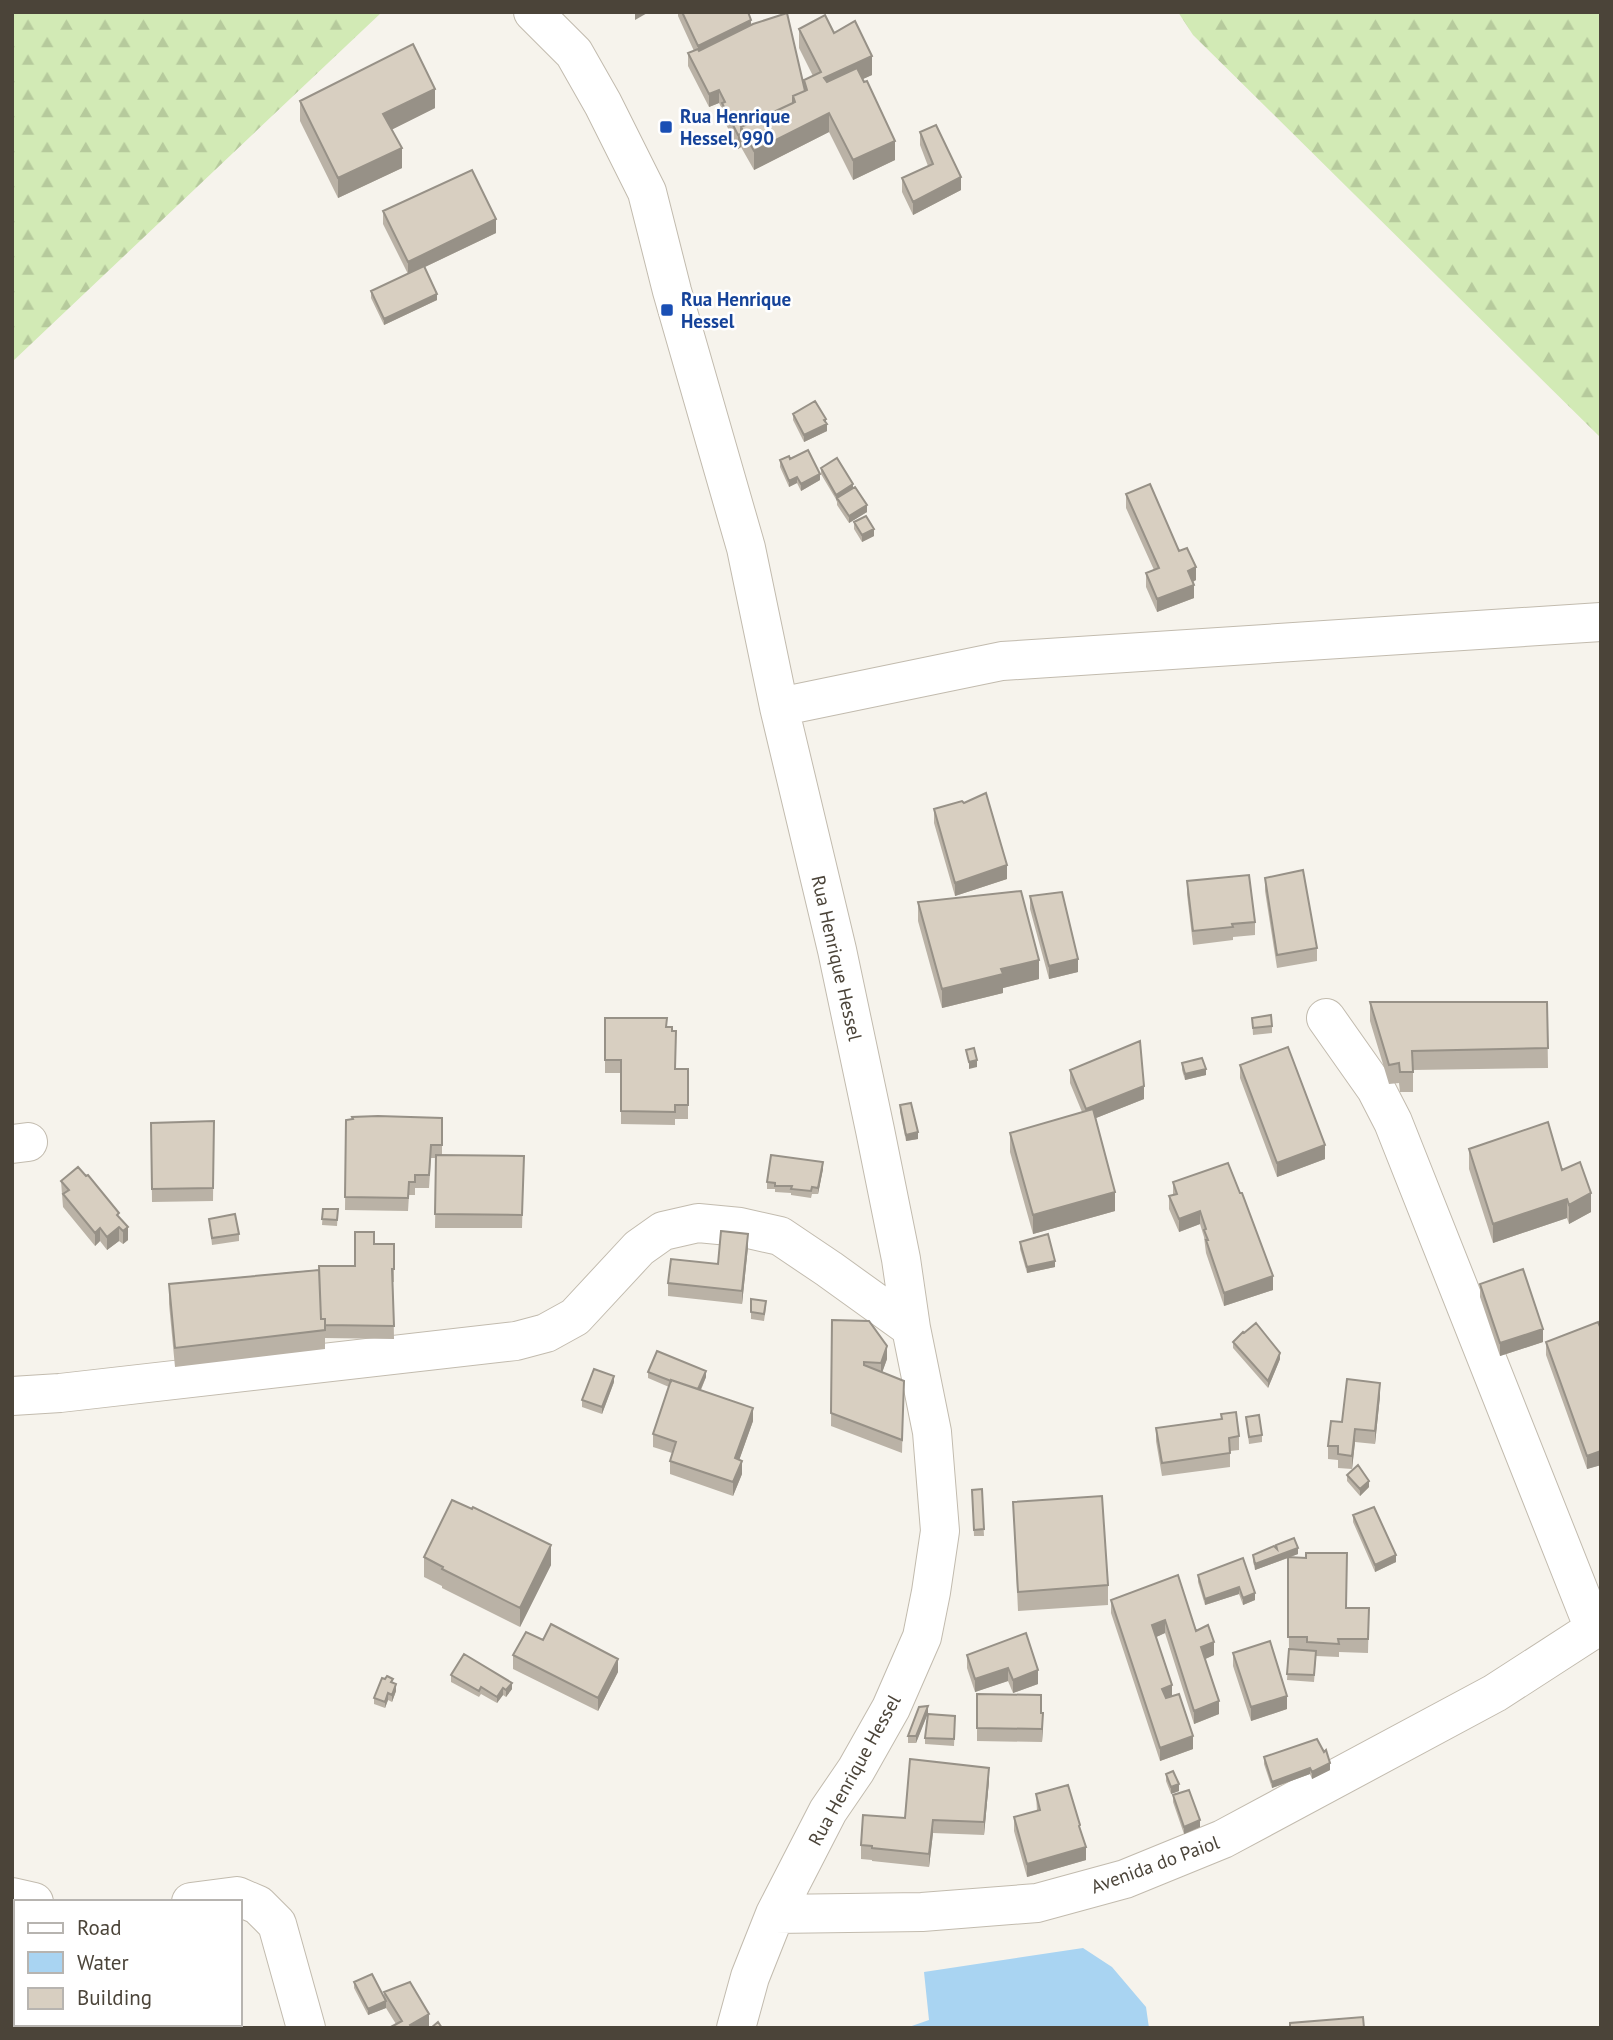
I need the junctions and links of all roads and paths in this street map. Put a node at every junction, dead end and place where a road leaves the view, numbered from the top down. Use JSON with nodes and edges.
{"nodes":[{"id":1,"x":533,"y":12,"type":"edge"},
{"id":2,"x":1601,"y":622,"type":"edge"},
{"id":3,"x":779,"y":707,"type":"junction"},
{"id":4,"x":1326,"y":1018,"type":"dead end"},
{"id":5,"x":911,"y":1328,"type":"junction"},
{"id":6,"x":12,"y":1396,"type":"edge"},
{"id":7,"x":1597,"y":1626,"type":"edge"},
{"id":8,"x":206,"y":1900,"type":"edge"},
{"id":9,"x":775,"y":1914,"type":"junction"},
{"id":10,"x":306,"y":2028,"type":"edge"},
{"id":11,"x":737,"y":2028,"type":"edge"}],
"edges":[{"from":1,"to":3,"type":"street","name":"Rua Henrique Hessel"},
{"from":2,"to":3,"type":"street"},
{"from":3,"to":5,"type":"street","name":"Rua Henrique Hessel"},
{"from":4,"to":7,"type":"street"},
{"from":5,"to":6,"type":"street"},
{"from":5,"to":9,"type":"street","name":"Rua Henrique Hessel"},
{"from":7,"to":9,"type":"street","name":"Avenida do Paiol"},
{"from":8,"to":10,"type":"street"},
{"from":9,"to":11,"type":"street"}]}
